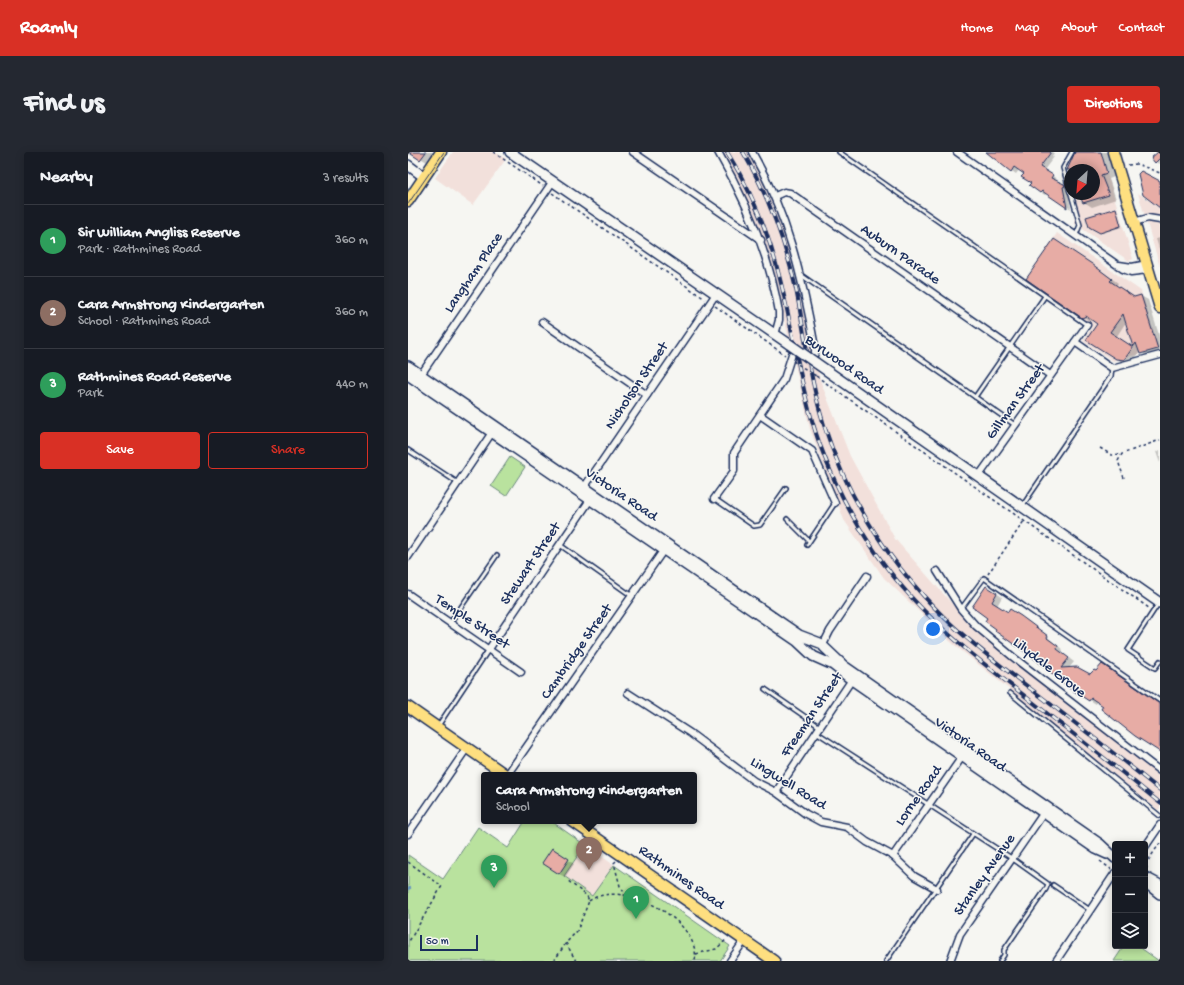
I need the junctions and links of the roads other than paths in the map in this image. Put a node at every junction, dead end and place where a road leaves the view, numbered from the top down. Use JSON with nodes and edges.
{"nodes":[{"id":1,"x":441,"y":152,"type":"edge"},
{"id":2,"x":510,"y":152,"type":"edge"},
{"id":3,"x":633,"y":152,"type":"edge"},
{"id":4,"x":718,"y":152,"type":"edge"},
{"id":5,"x":752,"y":152,"type":"edge"},
{"id":6,"x":839,"y":152,"type":"edge"},
{"id":7,"x":957,"y":152,"type":"edge"},
{"id":8,"x":1072,"y":152,"type":"edge"},
{"id":9,"x":1113,"y":152,"type":"edge"},
{"id":10,"x":1064,"y":164,"type":"edge"},
{"id":11,"x":408,"y":165,"type":"edge"},
{"id":12,"x":1064,"y":165,"type":"edge"},
{"id":13,"x":1064,"y":174,"type":"edge"},
{"id":14,"x":424,"y":177,"type":"junction"},
{"id":15,"x":553,"y":181,"type":"junction"},
{"id":16,"x":775,"y":196,"type":"junction"},
{"id":17,"x":1072,"y":200,"type":"edge"},
{"id":18,"x":408,"y":201,"type":"edge"},
{"id":19,"x":1160,"y":220,"type":"edge"},
{"id":20,"x":1134,"y":222,"type":"junction"},
{"id":21,"x":1076,"y":235,"type":"junction"},
{"id":22,"x":761,"y":240,"type":"junction"},
{"id":23,"x":1148,"y":267,"type":"junction"},
{"id":24,"x":801,"y":275,"type":"junction"},
{"id":25,"x":716,"y":294,"type":"junction"},
{"id":26,"x":1045,"y":296,"type":"junction"},
{"id":27,"x":1160,"y":308,"type":"edge"},
{"id":28,"x":542,"y":322,"type":"dead end"},
{"id":29,"x":1087,"y":325,"type":"joint"},
{"id":30,"x":775,"y":335,"type":"junction"},
{"id":31,"x":1075,"y":342,"type":"junction"},
{"id":32,"x":1009,"y":347,"type":"junction"},
{"id":33,"x":1160,"y":355,"type":"edge"},
{"id":34,"x":792,"y":358,"type":"road end"},
{"id":35,"x":814,"y":360,"type":"junction"},
{"id":36,"x":408,"y":366,"type":"edge"},
{"id":37,"x":1112,"y":368,"type":"junction"},
{"id":38,"x":408,"y":375,"type":"edge"},
{"id":39,"x":1050,"y":375,"type":"junction"},
{"id":40,"x":419,"y":377,"type":"junction"},
{"id":41,"x":647,"y":395,"type":"junction"},
{"id":42,"x":975,"y":397,"type":"junction"},
{"id":43,"x":760,"y":415,"type":"junction"},
{"id":44,"x":1015,"y":425,"type":"junction"},
{"id":45,"x":494,"y":429,"type":"junction"},
{"id":46,"x":408,"y":450,"type":"edge"},
{"id":47,"x":978,"y":477,"type":"junction"},
{"id":48,"x":458,"y":483,"type":"junction"},
{"id":49,"x":786,"y":488,"type":"dead end"},
{"id":50,"x":582,"y":489,"type":"junction"},
{"id":51,"x":592,"y":496,"type":"junction"},
{"id":52,"x":714,"y":499,"type":"joint"},
{"id":53,"x":835,"y":503,"type":"joint"},
{"id":54,"x":1022,"y":507,"type":"junction"},
{"id":55,"x":787,"y":519,"type":"dead end"},
{"id":56,"x":809,"y":541,"type":"junction"},
{"id":57,"x":807,"y":544,"type":"dead end"},
{"id":58,"x":559,"y":545,"type":"junction"},
{"id":59,"x":667,"y":547,"type":"junction"},
{"id":60,"x":497,"y":555,"type":"dead end"},
{"id":61,"x":408,"y":557,"type":"edge"},
{"id":62,"x":937,"y":571,"type":"dead end"},
{"id":63,"x":867,"y":576,"type":"dead end"},
{"id":64,"x":408,"y":594,"type":"edge"},
{"id":65,"x":632,"y":596,"type":"junction"},
{"id":66,"x":1160,"y":603,"type":"edge"},
{"id":67,"x":962,"y":610,"type":"junction"},
{"id":68,"x":760,"y":612,"type":"junction"},
{"id":69,"x":450,"y":623,"type":"junction"},
{"id":70,"x":822,"y":645,"type":"junction"},
{"id":71,"x":489,"y":649,"type":"junction"},
{"id":72,"x":814,"y":656,"type":"junction"},
{"id":73,"x":1160,"y":661,"type":"edge"},
{"id":74,"x":521,"y":672,"type":"dead end"},
{"id":75,"x":854,"y":677,"type":"junction"},
{"id":76,"x":765,"y":688,"type":"dead end"},
{"id":77,"x":628,"y":693,"type":"dead end"},
{"id":78,"x":1010,"y":693,"type":"dead end"},
{"id":79,"x":1160,"y":701,"type":"edge"},
{"id":80,"x":408,"y":707,"type":"edge"},
{"id":81,"x":437,"y":727,"type":"junction"},
{"id":82,"x":818,"y":729,"type":"junction"},
{"id":83,"x":467,"y":748,"type":"junction"},
{"id":84,"x":964,"y":754,"type":"junction"},
{"id":85,"x":1160,"y":771,"type":"edge"},
{"id":86,"x":502,"y":772,"type":"edge"},
{"id":87,"x":508,"y":772,"type":"edge"},
{"id":88,"x":776,"y":792,"type":"junction"},
{"id":89,"x":928,"y":805,"type":"junction"},
{"id":90,"x":1045,"y":810,"type":"junction"},
{"id":91,"x":1160,"y":816,"type":"edge"},
{"id":92,"x":576,"y":824,"type":"edge"},
{"id":93,"x":1160,"y":825,"type":"edge"},
{"id":94,"x":408,"y":834,"type":"edge"},
{"id":95,"x":973,"y":834,"type":"junction"},
{"id":96,"x":1148,"y":843,"type":"edge"},
{"id":97,"x":893,"y":856,"type":"junction"},
{"id":98,"x":1112,"y":856,"type":"edge"},
{"id":99,"x":1013,"y":859,"type":"junction"},
{"id":100,"x":1113,"y":877,"type":"edge"},
{"id":101,"x":1148,"y":879,"type":"edge"},
{"id":102,"x":1148,"y":884,"type":"edge"},
{"id":103,"x":1053,"y":885,"type":"dead end"},
{"id":104,"x":1160,"y":886,"type":"edge"},
{"id":105,"x":937,"y":889,"type":"junction"},
{"id":106,"x":1160,"y":894,"type":"edge"},
{"id":107,"x":1090,"y":910,"type":"junction"},
{"id":108,"x":744,"y":941,"type":"junction"},
{"id":109,"x":730,"y":961,"type":"edge"},
{"id":110,"x":774,"y":961,"type":"edge"},
{"id":111,"x":886,"y":961,"type":"edge"},
{"id":112,"x":950,"y":961,"type":"edge"},
{"id":113,"x":1000,"y":961,"type":"edge"},
{"id":114,"x":1056,"y":961,"type":"edge"}],
"edges":[{"from":1,"to":14,"type":"main road"},
{"from":2,"to":15,"type":"street","name":"Burwood Road"},
{"from":3,"to":22,"type":"street"},
{"from":4,"to":22,"type":"street"},
{"from":5,"to":16,"type":"street"},
{"from":6,"to":26,"type":"lane"},
{"from":7,"to":21,"type":"street"},
{"from":8,"to":10,"type":"lane"},
{"from":9,"to":20,"type":"main road"},
{"from":11,"to":14,"type":"street"},
{"from":12,"to":13,"type":"lane"},
{"from":14,"to":18,"type":"main road"},
{"from":15,"to":25,"type":"street","name":"Burwood Road"},
{"from":15,"to":40,"type":"street","name":"Langham Place"},
{"from":16,"to":24,"type":"street"},
{"from":16,"to":32,"type":"street","name":"Auburn Parade"},
{"from":17,"to":21,"type":"lane"},
{"from":19,"to":20,"type":"street"},
{"from":20,"to":23,"type":"main road"},
{"from":21,"to":23,"type":"street"},
{"from":22,"to":30,"type":"street"},
{"from":23,"to":27,"type":"main road"},
{"from":24,"to":35,"type":"street"},
{"from":24,"to":42,"type":"lane"},
{"from":25,"to":30,"type":"street","name":"Burwood Road"},
{"from":25,"to":41,"type":"street","name":"Nicholson Street"},
{"from":26,"to":29,"type":"lane"},
{"from":26,"to":32,"type":"lane"},
{"from":28,"to":41,"type":"street"},
{"from":29,"to":31,"type":"street","name":"Gillman Street"},
{"from":30,"to":35,"type":"street","name":"Burwood Road","bridge":true},
{"from":31,"to":37,"type":"street"},
{"from":31,"to":39,"type":"street","name":"Gillman Street"},
{"from":32,"to":39,"type":"street","name":"Auburn Parade"},
{"from":32,"to":42,"type":"lane"},
{"from":33,"to":37,"type":"street"},
{"from":34,"to":43,"type":"street"},
{"from":35,"to":47,"type":"street","name":"Burwood Road"},
{"from":36,"to":40,"type":"street","name":"Victoria Road"},
{"from":37,"to":54,"type":"lane"},
{"from":38,"to":40,"type":"street","name":"Victoria Road"},
{"from":39,"to":44,"type":"street","name":"Gillman Street"},
{"from":40,"to":45,"type":"street","name":"Victoria Road"},
{"from":41,"to":50,"type":"street","name":"Nicholson Street"},
{"from":42,"to":44,"type":"lane"},
{"from":43,"to":52,"type":"street"},
{"from":43,"to":53,"type":"street"},
{"from":44,"to":47,"type":"street","name":"Gillman Street"},
{"from":45,"to":48,"type":"street"},
{"from":45,"to":50,"type":"street","name":"Victoria Road"},
{"from":46,"to":48,"type":"lane"},
{"from":47,"to":54,"type":"street","name":"Burwood Road"},
{"from":48,"to":61,"type":"street"},
{"from":49,"to":52,"type":"lane"},
{"from":50,"to":51,"type":"street","name":"Victoria Road"},
{"from":51,"to":58,"type":"street","name":"Stewart Street"},
{"from":51,"to":59,"type":"street","name":"Victoria Road"},
{"from":53,"to":56,"type":"lane"},
{"from":54,"to":66,"type":"street","name":"Burwood Road"},
{"from":55,"to":56,"type":"lane"},
{"from":56,"to":57,"type":"lane"},
{"from":58,"to":65,"type":"lane"},
{"from":58,"to":71,"type":"street","name":"Stewart Street"},
{"from":59,"to":65,"type":"street","name":"Cambridge Street"},
{"from":59,"to":68,"type":"street","name":"Victoria Road"},
{"from":60,"to":69,"type":"lane"},
{"from":62,"to":67,"type":"street","name":"Lilydale Grove"},
{"from":63,"to":70,"type":"street"},
{"from":64,"to":69,"type":"street","name":"Temple Street"},
{"from":65,"to":87,"type":"street","name":"Cambridge Street"},
{"from":66,"to":73,"type":"lane"},
{"from":67,"to":79,"type":"lane"},
{"from":67,"to":85,"type":"street","name":"Lilydale Grove"},
{"from":68,"to":70,"type":"street","name":"Victoria Road"},
{"from":68,"to":72,"type":"street","name":"Victoria Road"},
{"from":69,"to":71,"type":"street","name":"Temple Street"},
{"from":70,"to":72,"type":"street"},
{"from":70,"to":75,"type":"street","name":"Victoria Road"},
{"from":71,"to":74,"type":"street","name":"Temple Street"},
{"from":71,"to":81,"type":"lane"},
{"from":72,"to":75,"type":"street","name":"Victoria Road"},
{"from":75,"to":82,"type":"street","name":"Freeman Street"},
{"from":75,"to":84,"type":"street","name":"Victoria Road"},
{"from":76,"to":82,"type":"lane"},
{"from":77,"to":88,"type":"street","name":"Lingwell Road"},
{"from":78,"to":91,"type":"lane"},
{"from":80,"to":81,"type":"main road"},
{"from":81,"to":83,"type":"main road"},
{"from":82,"to":88,"type":"street","name":"Freeman Street"},
{"from":82,"to":89,"type":"lane"},
{"from":83,"to":86,"type":"main road"},
{"from":83,"to":94,"type":"street"},
{"from":84,"to":89,"type":"street","name":"Lorne Road"},
{"from":84,"to":90,"type":"street","name":"Victoria Road"},
{"from":88,"to":97,"type":"street","name":"Lingwell Road"},
{"from":89,"to":95,"type":"lane"},
{"from":89,"to":97,"type":"street","name":"Lorne Road"},
{"from":90,"to":98,"type":"street","name":"Victoria Road"},
{"from":90,"to":99,"type":"street","name":"Stanley Avenue"},
{"from":92,"to":108,"type":"main road","name":"Rathmines Road"},
{"from":93,"to":96,"type":"street"},
{"from":95,"to":99,"type":"lane"},
{"from":95,"to":105,"type":"lane"},
{"from":97,"to":105,"type":"street","name":"Lingwell Road"},
{"from":99,"to":112,"type":"street","name":"Stanley Avenue"},
{"from":99,"to":113,"type":"lane"},
{"from":100,"to":107,"type":"street"},
{"from":101,"to":104,"type":"street"},
{"from":102,"to":106,"type":"street"},
{"from":103,"to":107,"type":"lane"},
{"from":105,"to":111,"type":"lane"},
{"from":107,"to":114,"type":"street"},
{"from":108,"to":109,"type":"street"},
{"from":108,"to":110,"type":"main road","name":"Rathmines Road"}]}
